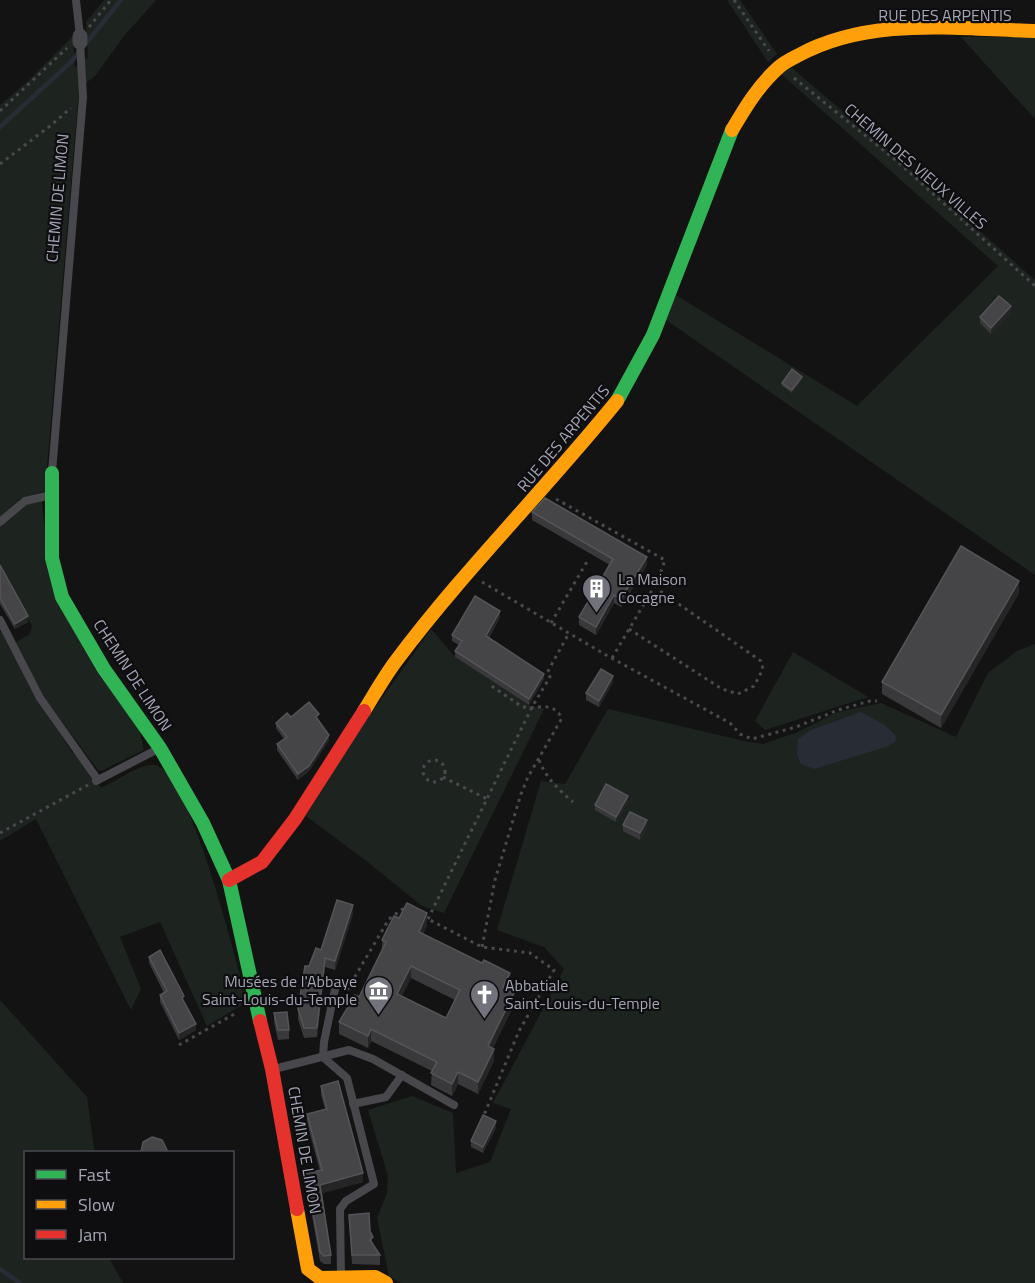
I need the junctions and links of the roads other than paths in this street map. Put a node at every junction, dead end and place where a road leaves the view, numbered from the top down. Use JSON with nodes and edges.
{"nodes":[{"id":1,"x":76,"y":0,"type":"edge"},
{"id":2,"x":1035,"y":31,"type":"edge"},
{"id":3,"x":52,"y":473,"type":"joint"},
{"id":4,"x":52,"y":495,"type":"junction"},
{"id":5,"x":0,"y":522,"type":"edge"},
{"id":6,"x":0,"y":620,"type":"edge"},
{"id":7,"x":160,"y":748,"type":"junction"},
{"id":8,"x":229,"y":880,"type":"junction"},
{"id":9,"x":335,"y":989,"type":"road end"},
{"id":10,"x":323,"y":1057,"type":"junction"},
{"id":11,"x":272,"y":1069,"type":"junction"},
{"id":12,"x":402,"y":1075,"type":"junction"},
{"id":13,"x":353,"y":1104,"type":"junction"},
{"id":14,"x":454,"y":1105,"type":"dead end"},
{"id":15,"x":341,"y":1277,"type":"junction"},
{"id":16,"x":314,"y":1278,"type":"edge"},
{"id":17,"x":386,"y":1283,"type":"edge"}],
"edges":[{"from":1,"to":3,"type":"lane","name":"CHEMIN DE LIMON"},
{"from":2,"to":8,"type":"street","name":"RUE DES ARPENTIS"},
{"from":3,"to":4,"type":"street","name":"CHEMIN DE LIMON"},
{"from":4,"to":5,"type":"lane"},
{"from":4,"to":7,"type":"street","name":"CHEMIN DE LIMON"},
{"from":6,"to":7,"type":"lane"},
{"from":7,"to":8,"type":"street","name":"CHEMIN DE LIMON"},
{"from":8,"to":11,"type":"street","name":"CHEMIN DE LIMON"},
{"from":9,"to":10,"type":"lane"},
{"from":10,"to":11,"type":"lane"},
{"from":10,"to":12,"type":"lane"},
{"from":10,"to":13,"type":"lane"},
{"from":11,"to":16,"type":"street","name":"CHEMIN DE LIMON"},
{"from":12,"to":13,"type":"lane"},
{"from":12,"to":14,"type":"lane"},
{"from":13,"to":15,"type":"lane"},
{"from":15,"to":16,"type":"street","name":"CHEMIN DE LIMON"},
{"from":15,"to":17,"type":"street","name":"CHEMIN DE LIMON"}]}
